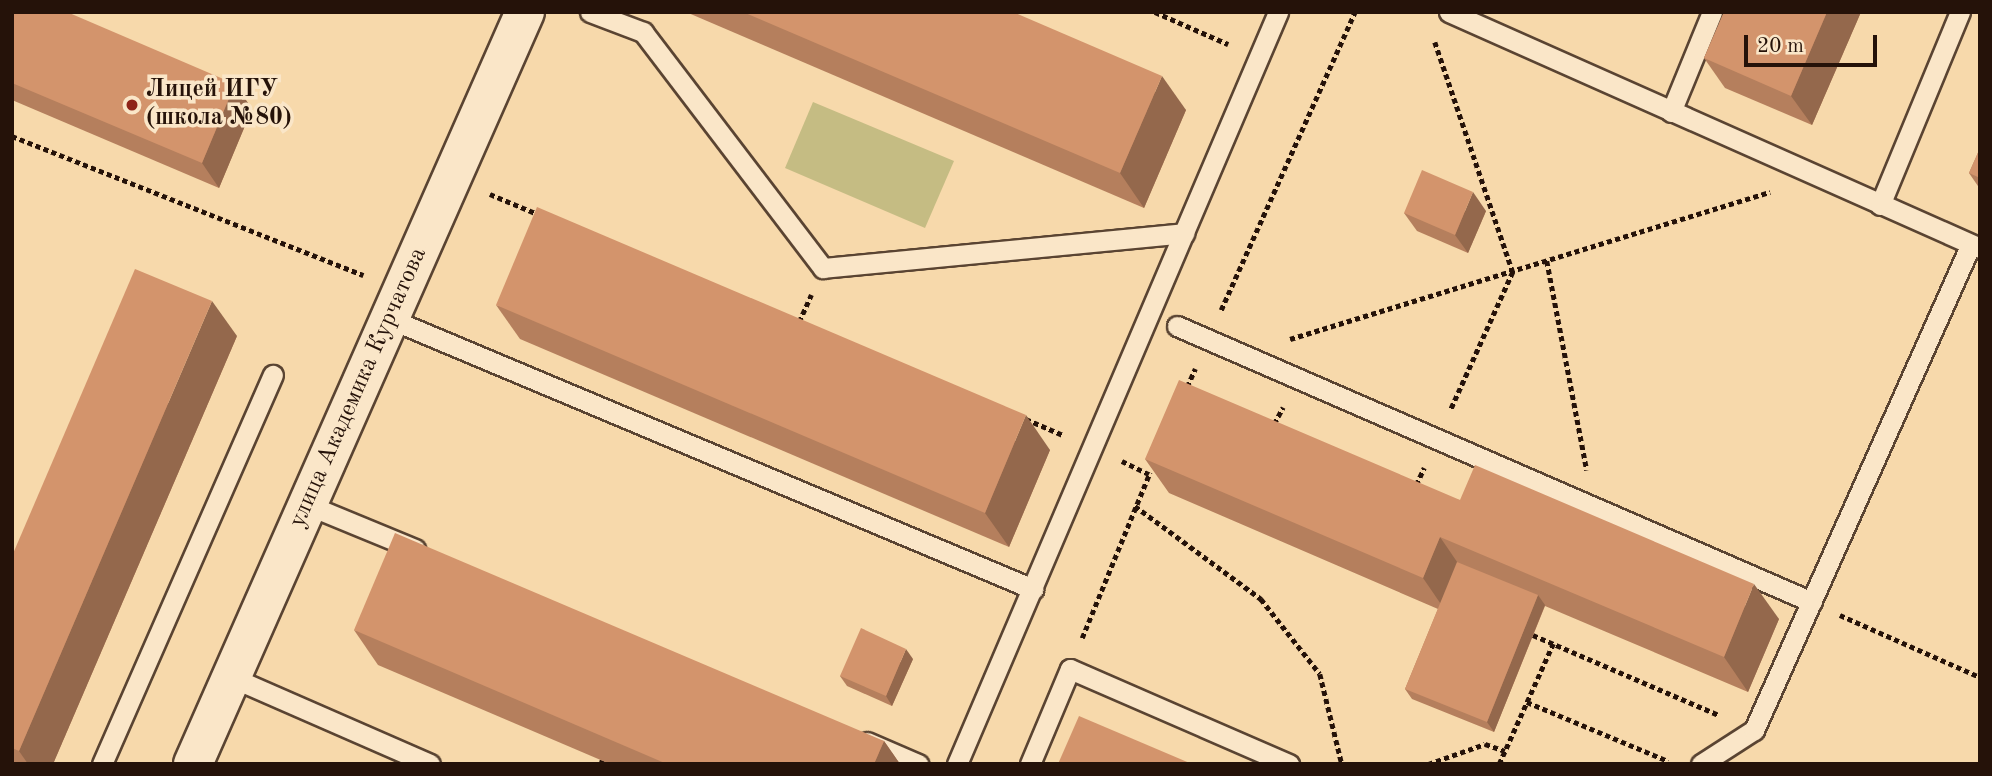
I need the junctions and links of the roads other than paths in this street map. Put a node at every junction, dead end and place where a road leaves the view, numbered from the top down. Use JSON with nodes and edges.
{"nodes":[{"id":1,"x":525,"y":12,"type":"edge"},
{"id":2,"x":590,"y":12,"type":"edge"},
{"id":3,"x":1278,"y":12,"type":"edge"},
{"id":4,"x":1449,"y":12,"type":"edge"},
{"id":5,"x":1712,"y":12,"type":"edge"},
{"id":6,"x":1960,"y":12,"type":"edge"},
{"id":7,"x":1492,"y":21,"type":"edge"},
{"id":8,"x":1671,"y":112,"type":"junction"},
{"id":9,"x":1880,"y":205,"type":"junction"},
{"id":10,"x":1184,"y":233,"type":"junction"},
{"id":11,"x":1975,"y":246,"type":"edge"},
{"id":12,"x":394,"y":304,"type":"junction"},
{"id":13,"x":1177,"y":326,"type":"dead end"},
{"id":14,"x":273,"y":375,"type":"dead end"},
{"id":15,"x":308,"y":505,"type":"junction"},
{"id":16,"x":438,"y":558,"type":"edge"},
{"id":17,"x":1033,"y":589,"type":"junction"},
{"id":18,"x":1812,"y":602,"type":"junction"},
{"id":19,"x":231,"y":677,"type":"junction"},
{"id":20,"x":842,"y":731,"type":"edge"},
{"id":21,"x":102,"y":764,"type":"edge"},
{"id":22,"x":193,"y":764,"type":"edge"},
{"id":23,"x":430,"y":764,"type":"edge"},
{"id":24,"x":918,"y":764,"type":"edge"},
{"id":25,"x":957,"y":764,"type":"edge"},
{"id":26,"x":1030,"y":764,"type":"edge"},
{"id":27,"x":1289,"y":764,"type":"edge"},
{"id":28,"x":1702,"y":764,"type":"edge"}],
"edges":[{"from":1,"to":12,"type":"street","name":"улица Академика Курчатова"},
{"from":2,"to":10,"type":"lane"},
{"from":3,"to":10,"type":"lane"},
{"from":4,"to":7,"type":"lane"},
{"from":5,"to":8,"type":"lane"},
{"from":6,"to":9,"type":"lane"},
{"from":7,"to":8,"type":"lane"},
{"from":8,"to":9,"type":"lane"},
{"from":9,"to":11,"type":"lane"},
{"from":10,"to":17,"type":"lane"},
{"from":11,"to":18,"type":"lane"},
{"from":12,"to":15,"type":"street","name":"улица Академика Курчатова"},
{"from":12,"to":17,"type":"lane"},
{"from":13,"to":18,"type":"lane"},
{"from":14,"to":21,"type":"lane"},
{"from":15,"to":16,"type":"lane"},
{"from":15,"to":19,"type":"street","name":"улица Академика Курчатова"},
{"from":17,"to":25,"type":"lane"},
{"from":18,"to":28,"type":"lane"},
{"from":19,"to":22,"type":"street","name":"улица Академика Курчатова"},
{"from":19,"to":23,"type":"lane"},
{"from":20,"to":24,"type":"lane"},
{"from":26,"to":27,"type":"lane"}]}
